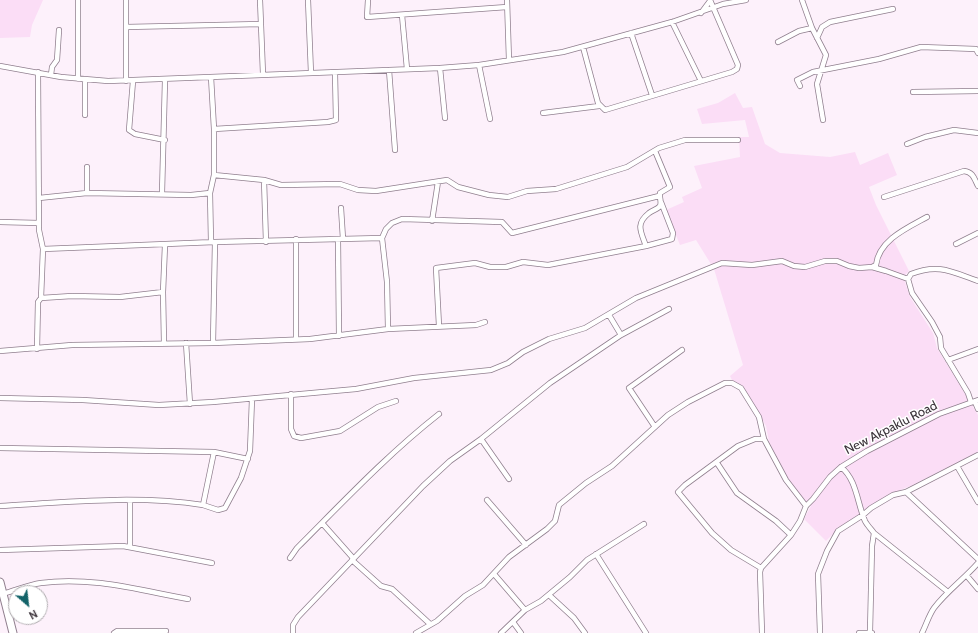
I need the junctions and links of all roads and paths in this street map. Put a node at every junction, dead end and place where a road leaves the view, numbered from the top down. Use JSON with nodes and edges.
{"nodes":[{"id":1,"x":78,"y":0,"type":"edge"},
{"id":2,"x":126,"y":0,"type":"edge"},
{"id":3,"x":260,"y":0,"type":"edge"},
{"id":4,"x":308,"y":0,"type":"edge"},
{"id":5,"x":368,"y":0,"type":"edge"},
{"id":6,"x":507,"y":0,"type":"edge"},
{"id":7,"x":710,"y":0,"type":"edge"},
{"id":8,"x":746,"y":0,"type":"edge"},
{"id":9,"x":802,"y":0,"type":"edge"},
{"id":10,"x":507,"y":7,"type":"junction"},
{"id":11,"x":714,"y":8,"type":"junction"},
{"id":12,"x":893,"y":9,"type":"dead end"},
{"id":13,"x":700,"y":14,"type":"junction"},
{"id":14,"x":402,"y":15,"type":"junction"},
{"id":15,"x":672,"y":22,"type":"junction"},
{"id":16,"x":261,"y":24,"type":"junction"},
{"id":17,"x":126,"y":27,"type":"junction"},
{"id":18,"x":812,"y":28,"type":"junction"},
{"id":19,"x":59,"y":30,"type":"dead end"},
{"id":20,"x":631,"y":32,"type":"junction"},
{"id":21,"x":817,"y":38,"type":"junction"},
{"id":22,"x":778,"y":42,"type":"dead end"},
{"id":23,"x":583,"y":47,"type":"junction"},
{"id":24,"x":977,"y":50,"type":"edge"},
{"id":25,"x":509,"y":60,"type":"junction"},
{"id":26,"x":479,"y":65,"type":"junction"},
{"id":27,"x":0,"y":66,"type":"edge"},
{"id":28,"x":407,"y":68,"type":"junction"},
{"id":29,"x":440,"y":68,"type":"junction"},
{"id":30,"x":389,"y":70,"type":"junction"},
{"id":31,"x":820,"y":71,"type":"junction"},
{"id":32,"x":38,"y":72,"type":"junction"},
{"id":33,"x":311,"y":73,"type":"junction"},
{"id":34,"x":335,"y":73,"type":"junction"},
{"id":35,"x":263,"y":74,"type":"junction"},
{"id":36,"x":51,"y":75,"type":"junction"},
{"id":37,"x":210,"y":77,"type":"junction"},
{"id":38,"x":78,"y":79,"type":"junction"},
{"id":39,"x":86,"y":80,"type":"junction"},
{"id":40,"x":165,"y":80,"type":"junction"},
{"id":41,"x":126,"y":81,"type":"junction"},
{"id":42,"x":133,"y":81,"type":"junction"},
{"id":43,"x":701,"y":81,"type":"junction"},
{"id":44,"x":800,"y":86,"type":"dead end"},
{"id":45,"x":978,"y":91,"type":"edge"},
{"id":46,"x":913,"y":92,"type":"dead end"},
{"id":47,"x":652,"y":95,"type":"junction"},
{"id":48,"x":599,"y":106,"type":"junction"},
{"id":49,"x":543,"y":113,"type":"dead end"},
{"id":50,"x":85,"y":115,"type":"dead end"},
{"id":51,"x":445,"y":118,"type":"dead end"},
{"id":52,"x":490,"y":118,"type":"dead end"},
{"id":53,"x":823,"y":120,"type":"dead end"},
{"id":54,"x":214,"y":129,"type":"junction"},
{"id":55,"x":978,"y":133,"type":"edge"},
{"id":56,"x":165,"y":140,"type":"junction"},
{"id":57,"x":738,"y":140,"type":"dead end"},
{"id":58,"x":907,"y":144,"type":"dead end"},
{"id":59,"x":395,"y":150,"type":"dead end"},
{"id":60,"x":655,"y":151,"type":"junction"},
{"id":61,"x":87,"y":167,"type":"dead end"},
{"id":62,"x":214,"y":175,"type":"junction"},
{"id":63,"x":264,"y":180,"type":"junction"},
{"id":64,"x":438,"y":182,"type":"junction"},
{"id":65,"x":978,"y":186,"type":"edge"},
{"id":66,"x":87,"y":193,"type":"junction"},
{"id":67,"x":162,"y":193,"type":"junction"},
{"id":68,"x":210,"y":193,"type":"junction"},
{"id":69,"x":659,"y":196,"type":"junction"},
{"id":70,"x":884,"y":197,"type":"dead end"},
{"id":71,"x":39,"y":198,"type":"junction"},
{"id":72,"x":661,"y":202,"type":"junction"},
{"id":73,"x":341,"y":208,"type":"dead end"},
{"id":74,"x":927,"y":217,"type":"dead end"},
{"id":75,"x":432,"y":221,"type":"junction"},
{"id":76,"x":0,"y":222,"type":"edge"},
{"id":77,"x":39,"y":223,"type":"junction"},
{"id":78,"x":978,"y":234,"type":"edge"},
{"id":79,"x":382,"y":238,"type":"junction"},
{"id":80,"x":296,"y":239,"type":"junction"},
{"id":81,"x":341,"y":239,"type":"junction"},
{"id":82,"x":213,"y":242,"type":"junction"},
{"id":83,"x":266,"y":242,"type":"junction"},
{"id":84,"x":956,"y":244,"type":"dead end"},
{"id":85,"x":165,"y":245,"type":"junction"},
{"id":86,"x":646,"y":246,"type":"junction"},
{"id":87,"x":43,"y":248,"type":"junction"},
{"id":88,"x":872,"y":268,"type":"junction"},
{"id":89,"x":908,"y":279,"type":"junction"},
{"id":90,"x":978,"y":281,"type":"edge"},
{"id":91,"x":163,"y":292,"type":"junction"},
{"id":92,"x":41,"y":298,"type":"junction"},
{"id":93,"x":669,"y":309,"type":"dead end"},
{"id":94,"x":609,"y":315,"type":"junction"},
{"id":95,"x":485,"y":322,"type":"dead end"},
{"id":96,"x":439,"y":326,"type":"junction"},
{"id":97,"x":388,"y":329,"type":"junction"},
{"id":98,"x":621,"y":335,"type":"junction"},
{"id":99,"x":339,"y":336,"type":"junction"},
{"id":100,"x":296,"y":338,"type":"junction"},
{"id":101,"x":164,"y":343,"type":"junction"},
{"id":102,"x":186,"y":343,"type":"junction"},
{"id":103,"x":214,"y":343,"type":"junction"},
{"id":104,"x":37,"y":348,"type":"junction"},
{"id":105,"x":978,"y":349,"type":"edge"},
{"id":106,"x":682,"y":350,"type":"dead end"},
{"id":107,"x":0,"y":351,"type":"edge"},
{"id":108,"x":948,"y":360,"type":"junction"},
{"id":109,"x":291,"y":394,"type":"junction"},
{"id":110,"x":0,"y":398,"type":"edge"},
{"id":111,"x":252,"y":399,"type":"junction"},
{"id":112,"x":396,"y":401,"type":"dead end"},
{"id":113,"x":975,"y":401,"type":"edge"},
{"id":114,"x":190,"y":404,"type":"junction"},
{"id":115,"x":978,"y":409,"type":"edge"},
{"id":116,"x":439,"y":414,"type":"dead end"},
{"id":117,"x":656,"y":427,"type":"junction"},
{"id":118,"x":481,"y":439,"type":"junction"},
{"id":119,"x":764,"y":439,"type":"junction"},
{"id":120,"x":0,"y":448,"type":"edge"},
{"id":121,"x":214,"y":452,"type":"junction"},
{"id":122,"x":978,"y":455,"type":"edge"},
{"id":123,"x":248,"y":459,"type":"junction"},
{"id":124,"x":717,"y":463,"type":"junction"},
{"id":125,"x":957,"y":466,"type":"junction"},
{"id":126,"x":841,"y":467,"type":"junction"},
{"id":127,"x":509,"y":479,"type":"dead end"},
{"id":128,"x":906,"y":492,"type":"junction"},
{"id":129,"x":487,"y":500,"type":"dead end"},
{"id":130,"x":130,"y":501,"type":"junction"},
{"id":131,"x":978,"y":502,"type":"edge"},
{"id":132,"x":203,"y":505,"type":"junction"},
{"id":133,"x":0,"y":506,"type":"edge"},
{"id":134,"x":806,"y":506,"type":"junction"},
{"id":135,"x":863,"y":515,"type":"junction"},
{"id":136,"x":322,"y":523,"type":"junction"},
{"id":137,"x":644,"y":524,"type":"dead end"},
{"id":138,"x":874,"y":534,"type":"junction"},
{"id":139,"x":792,"y":536,"type":"junction"},
{"id":140,"x":526,"y":545,"type":"junction"},
{"id":141,"x":130,"y":547,"type":"junction"},
{"id":142,"x":0,"y":550,"type":"edge"},
{"id":143,"x":596,"y":554,"type":"junction"},
{"id":144,"x":290,"y":558,"type":"dead end"},
{"id":145,"x":353,"y":559,"type":"junction"},
{"id":146,"x":978,"y":559,"type":"edge"},
{"id":147,"x":212,"y":563,"type":"dead end"},
{"id":148,"x":978,"y":563,"type":"edge"},
{"id":149,"x":761,"y":568,"type":"junction"},
{"id":150,"x":494,"y":574,"type":"junction"},
{"id":151,"x":967,"y":576,"type":"junction"},
{"id":152,"x":0,"y":582,"type":"edge"},
{"id":153,"x":978,"y":588,"type":"edge"},
{"id":154,"x":948,"y":592,"type":"junction"},
{"id":155,"x":2,"y":594,"type":"junction"},
{"id":156,"x":549,"y":594,"type":"junction"},
{"id":157,"x":188,"y":599,"type":"dead end"},
{"id":158,"x":525,"y":610,"type":"junction"},
{"id":159,"x":513,"y":622,"type":"junction"},
{"id":160,"x":430,"y":624,"type":"junction"},
{"id":161,"x":166,"y":631,"type":"dead end"},
{"id":162,"x":871,"y":632,"type":"edge"},
{"id":163,"x":13,"y":633,"type":"edge"},
{"id":164,"x":114,"y":633,"type":"edge"},
{"id":165,"x":293,"y":633,"type":"edge"},
{"id":166,"x":416,"y":633,"type":"edge"},
{"id":167,"x":500,"y":633,"type":"edge"},
{"id":168,"x":521,"y":633,"type":"edge"},
{"id":169,"x":585,"y":633,"type":"edge"},
{"id":170,"x":646,"y":633,"type":"edge"},
{"id":171,"x":762,"y":633,"type":"edge"},
{"id":172,"x":820,"y":633,"type":"edge"},
{"id":173,"x":859,"y":633,"type":"edge"},
{"id":174,"x":922,"y":633,"type":"edge"}],
"edges":[{"from":1,"to":38,"type":"street"},
{"from":2,"to":17,"type":"street"},
{"from":3,"to":16,"type":"street"},
{"from":4,"to":33,"type":"street"},
{"from":5,"to":14,"type":"street"},
{"from":6,"to":10,"type":"street"},
{"from":7,"to":11,"type":"street"},
{"from":7,"to":13,"type":"street"},
{"from":8,"to":11,"type":"street"},
{"from":9,"to":18,"type":"street"},
{"from":10,"to":14,"type":"street"},
{"from":10,"to":25,"type":"street"},
{"from":11,"to":13,"type":"street"},
{"from":11,"to":43,"type":"street"},
{"from":12,"to":21,"type":"street"},
{"from":13,"to":15,"type":"street"},
{"from":14,"to":28,"type":"street"},
{"from":15,"to":20,"type":"street"},
{"from":15,"to":43,"type":"street"},
{"from":16,"to":17,"type":"street"},
{"from":16,"to":35,"type":"street"},
{"from":17,"to":41,"type":"street"},
{"from":18,"to":21,"type":"street"},
{"from":18,"to":22,"type":"street"},
{"from":19,"to":36,"type":"street"},
{"from":20,"to":23,"type":"street"},
{"from":20,"to":47,"type":"street"},
{"from":21,"to":31,"type":"street"},
{"from":23,"to":25,"type":"street"},
{"from":23,"to":48,"type":"street"},
{"from":24,"to":31,"type":"street"},
{"from":25,"to":26,"type":"street"},
{"from":26,"to":29,"type":"street"},
{"from":26,"to":52,"type":"street"},
{"from":27,"to":32,"type":"street"},
{"from":28,"to":29,"type":"street"},
{"from":28,"to":30,"type":"street"},
{"from":29,"to":51,"type":"street"},
{"from":30,"to":34,"type":"street"},
{"from":30,"to":59,"type":"street"},
{"from":31,"to":44,"type":"street"},
{"from":31,"to":53,"type":"street"},
{"from":32,"to":36,"type":"street"},
{"from":32,"to":71,"type":"street"},
{"from":33,"to":34,"type":"street"},
{"from":33,"to":35,"type":"street"},
{"from":34,"to":54,"type":"street"},
{"from":35,"to":37,"type":"street"},
{"from":36,"to":38,"type":"street"},
{"from":37,"to":40,"type":"street"},
{"from":37,"to":54,"type":"street"},
{"from":38,"to":39,"type":"street"},
{"from":39,"to":41,"type":"street"},
{"from":39,"to":50,"type":"street"},
{"from":40,"to":42,"type":"street"},
{"from":40,"to":56,"type":"street"},
{"from":41,"to":42,"type":"street"},
{"from":42,"to":56,"type":"street"},
{"from":43,"to":47,"type":"street"},
{"from":45,"to":46,"type":"street"},
{"from":47,"to":48,"type":"street"},
{"from":48,"to":49,"type":"street"},
{"from":54,"to":62,"type":"street"},
{"from":55,"to":58,"type":"street"},
{"from":56,"to":67,"type":"street"},
{"from":57,"to":60,"type":"street"},
{"from":60,"to":64,"type":"street"},
{"from":60,"to":69,"type":"street"},
{"from":61,"to":66,"type":"street"},
{"from":62,"to":63,"type":"street"},
{"from":62,"to":68,"type":"street"},
{"from":63,"to":64,"type":"street"},
{"from":63,"to":83,"type":"street"},
{"from":64,"to":75,"type":"street"},
{"from":65,"to":70,"type":"street"},
{"from":66,"to":67,"type":"street"},
{"from":66,"to":71,"type":"street"},
{"from":67,"to":68,"type":"street"},
{"from":68,"to":82,"type":"street"},
{"from":69,"to":72,"type":"street"},
{"from":69,"to":75,"type":"street"},
{"from":71,"to":77,"type":"street"},
{"from":72,"to":86,"type":"street"},
{"from":72,"to":86,"type":"street"},
{"from":73,"to":81,"type":"street"},
{"from":74,"to":88,"type":"street"},
{"from":75,"to":79,"type":"street"},
{"from":76,"to":77,"type":"street"},
{"from":77,"to":87,"type":"street"},
{"from":78,"to":84,"type":"street"},
{"from":79,"to":81,"type":"street"},
{"from":79,"to":97,"type":"street"},
{"from":80,"to":81,"type":"street"},
{"from":80,"to":83,"type":"street"},
{"from":80,"to":100,"type":"street"},
{"from":81,"to":99,"type":"street"},
{"from":82,"to":83,"type":"street"},
{"from":82,"to":85,"type":"street"},
{"from":82,"to":103,"type":"street"},
{"from":85,"to":87,"type":"street"},
{"from":85,"to":91,"type":"street"},
{"from":86,"to":96,"type":"street"},
{"from":87,"to":92,"type":"street"},
{"from":88,"to":89,"type":"street"},
{"from":88,"to":94,"type":"street"},
{"from":89,"to":90,"type":"street"},
{"from":89,"to":108,"type":"street"},
{"from":91,"to":92,"type":"street"},
{"from":91,"to":101,"type":"street"},
{"from":92,"to":104,"type":"street"},
{"from":93,"to":98,"type":"street"},
{"from":94,"to":98,"type":"street"},
{"from":94,"to":109,"type":"street"},
{"from":95,"to":96,"type":"street"},
{"from":96,"to":97,"type":"street"},
{"from":97,"to":99,"type":"street"},
{"from":98,"to":118,"type":"street"},
{"from":99,"to":100,"type":"street"},
{"from":100,"to":103,"type":"street"},
{"from":101,"to":102,"type":"street"},
{"from":101,"to":104,"type":"street"},
{"from":102,"to":103,"type":"street"},
{"from":102,"to":114,"type":"street"},
{"from":104,"to":107,"type":"street"},
{"from":105,"to":108,"type":"street"},
{"from":106,"to":117,"type":"street"},
{"from":108,"to":113,"type":"street"},
{"from":109,"to":111,"type":"street"},
{"from":109,"to":112,"type":"street"},
{"from":110,"to":114,"type":"street"},
{"from":111,"to":114,"type":"street"},
{"from":111,"to":123,"type":"street"},
{"from":113,"to":115,"type":"street"},
{"from":113,"to":126,"type":"street","name":"New Akpaklu Road"},
{"from":116,"to":136,"type":"street"},
{"from":117,"to":119,"type":"street"},
{"from":117,"to":140,"type":"street"},
{"from":118,"to":127,"type":"street"},
{"from":118,"to":145,"type":"street"},
{"from":119,"to":124,"type":"street"},
{"from":119,"to":134,"type":"street"},
{"from":120,"to":121,"type":"street"},
{"from":121,"to":123,"type":"street"},
{"from":121,"to":132,"type":"street"},
{"from":122,"to":125,"type":"street"},
{"from":123,"to":132,"type":"street"},
{"from":124,"to":139,"type":"street"},
{"from":124,"to":149,"type":"street"},
{"from":125,"to":128,"type":"street"},
{"from":125,"to":131,"type":"street"},
{"from":126,"to":134,"type":"street","name":"New Akpaklu Road"},
{"from":126,"to":135,"type":"street"},
{"from":128,"to":135,"type":"street"},
{"from":128,"to":146,"type":"street"},
{"from":129,"to":140,"type":"street"},
{"from":130,"to":132,"type":"street"},
{"from":130,"to":133,"type":"street"},
{"from":130,"to":141,"type":"street"},
{"from":134,"to":139,"type":"street","name":"New Akpaklu Road"},
{"from":135,"to":138,"type":"street"},
{"from":135,"to":172,"type":"street"},
{"from":136,"to":144,"type":"street"},
{"from":136,"to":145,"type":"street"},
{"from":137,"to":143,"type":"street"},
{"from":138,"to":154,"type":"street"},
{"from":138,"to":162,"type":"street"},
{"from":139,"to":149,"type":"street","name":"New Akpaklu Road"},
{"from":140,"to":150,"type":"street"},
{"from":141,"to":142,"type":"street"},
{"from":141,"to":147,"type":"street"},
{"from":143,"to":156,"type":"street"},
{"from":143,"to":170,"type":"street"},
{"from":145,"to":160,"type":"street"},
{"from":145,"to":165,"type":"street"},
{"from":148,"to":151,"type":"street"},
{"from":149,"to":171,"type":"street"},
{"from":150,"to":158,"type":"street"},
{"from":150,"to":160,"type":"street"},
{"from":151,"to":153,"type":"street"},
{"from":151,"to":154,"type":"street"},
{"from":152,"to":155,"type":"street"},
{"from":154,"to":174,"type":"street"},
{"from":155,"to":157,"type":"street"},
{"from":155,"to":163,"type":"street"},
{"from":156,"to":158,"type":"street"},
{"from":156,"to":169,"type":"street"},
{"from":158,"to":159,"type":"street"},
{"from":159,"to":167,"type":"street"},
{"from":159,"to":168,"type":"street"},
{"from":160,"to":166,"type":"street"},
{"from":161,"to":164,"type":"street"},
{"from":162,"to":173,"type":"street"}]}
